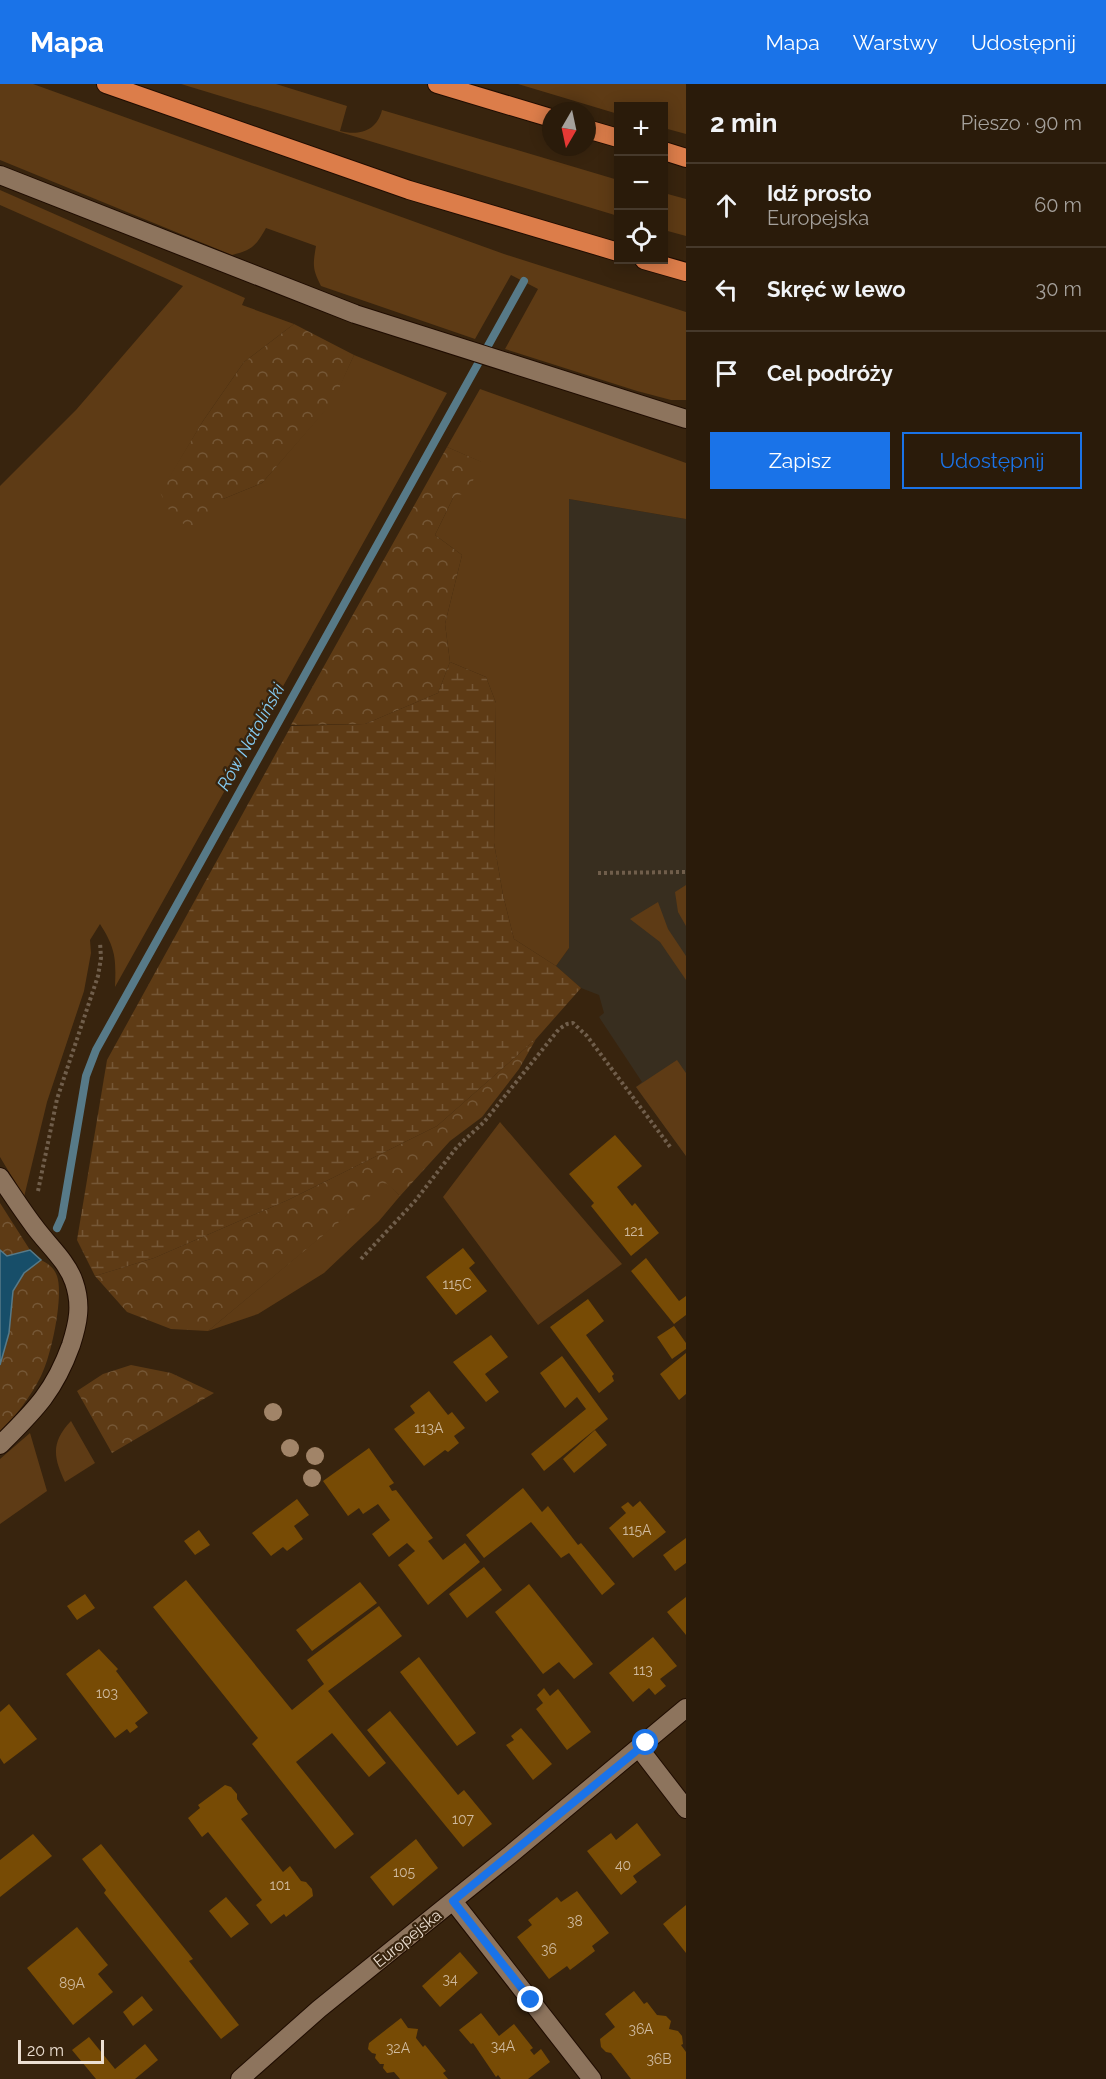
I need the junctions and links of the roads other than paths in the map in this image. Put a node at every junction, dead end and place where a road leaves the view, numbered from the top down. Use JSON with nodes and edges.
{"nodes":[{"id":1,"x":106,"y":84,"type":"edge"},
{"id":2,"x":437,"y":84,"type":"edge"},
{"id":3,"x":542,"y":115,"type":"edge"},
{"id":4,"x":596,"y":132,"type":"edge"},
{"id":5,"x":614,"y":137,"type":"edge"},
{"id":6,"x":668,"y":153,"type":"edge"},
{"id":7,"x":686,"y":158,"type":"edge"},
{"id":8,"x":0,"y":174,"type":"edge"},
{"id":9,"x":614,"y":251,"type":"edge"},
{"id":10,"x":658,"y":264,"type":"edge"},
{"id":11,"x":686,"y":272,"type":"edge"},
{"id":12,"x":686,"y":419,"type":"edge"},
{"id":13,"x":0,"y":1177,"type":"edge"},
{"id":14,"x":0,"y":1445,"type":"edge"},
{"id":15,"x":686,"y":1708,"type":"edge"},
{"id":16,"x":639,"y":1748,"type":"junction"},
{"id":17,"x":686,"y":1809,"type":"edge"},
{"id":18,"x":453,"y":1901,"type":"junction"},
{"id":19,"x":240,"y":2079,"type":"edge"},
{"id":20,"x":592,"y":2079,"type":"edge"}],
"edges":[{"from":1,"to":9,"type":"highway"},
{"from":2,"to":3,"type":"highway"},
{"from":4,"to":5,"type":"highway"},
{"from":6,"to":7,"type":"highway"},
{"from":8,"to":12,"type":"street"},
{"from":10,"to":11,"type":"highway"},
{"from":13,"to":14,"type":"street"},
{"from":15,"to":16,"type":"street","name":"Europejska"},
{"from":16,"to":17,"type":"street"},
{"from":16,"to":18,"type":"street","name":"Europejska"},
{"from":18,"to":19,"type":"street","name":"Europejska"},
{"from":18,"to":20,"type":"street"}]}
